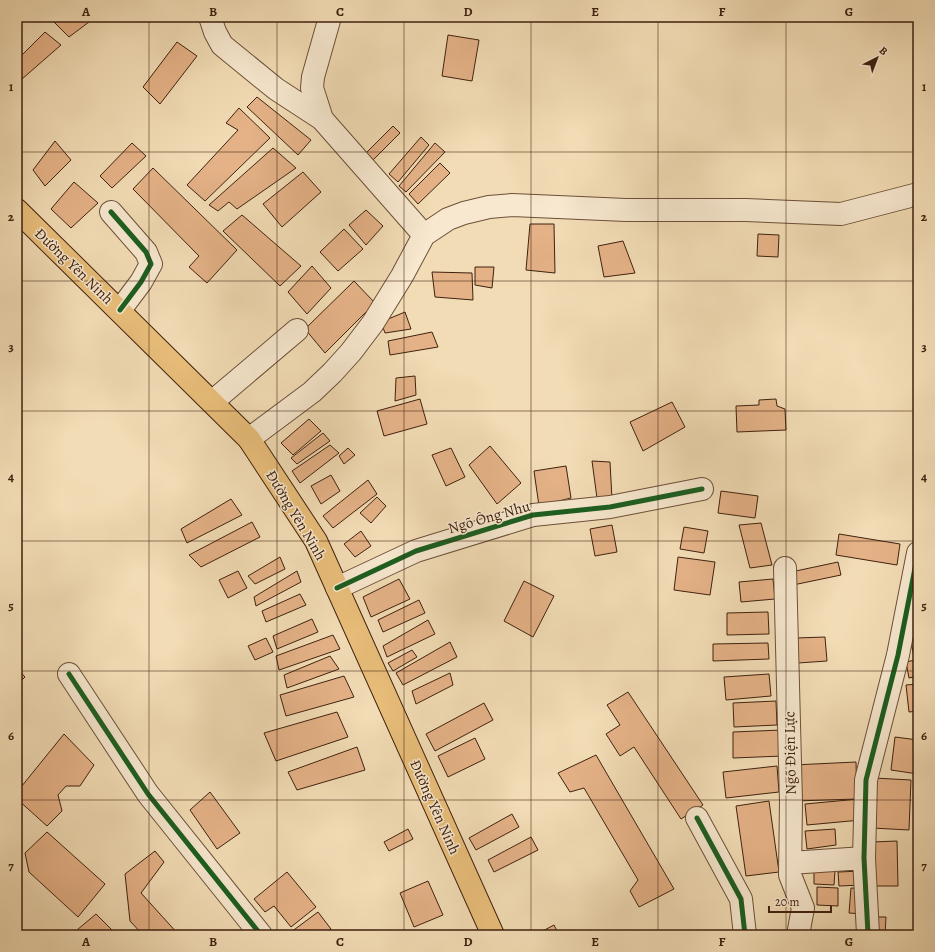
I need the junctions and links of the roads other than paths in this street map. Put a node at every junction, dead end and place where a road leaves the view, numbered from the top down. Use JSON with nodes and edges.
{"nodes":[{"id":1,"x":210,"y":17,"type":"edge"},
{"id":2,"x":330,"y":17,"type":"edge"},
{"id":3,"x":322,"y":119,"type":"junction"},
{"id":4,"x":918,"y":194,"type":"edge"},
{"id":5,"x":17,"y":210,"type":"edge"},
{"id":6,"x":111,"y":212,"type":"dead end"},
{"id":7,"x":424,"y":235,"type":"junction"},
{"id":8,"x":120,"y":310,"type":"junction"},
{"id":9,"x":297,"y":330,"type":"dead end"},
{"id":10,"x":212,"y":402,"type":"junction"},
{"id":11,"x":248,"y":439,"type":"junction"},
{"id":12,"x":702,"y":489,"type":"dead end"},
{"id":13,"x":918,"y":553,"type":"edge"},
{"id":14,"x":785,"y":568,"type":"dead end"},
{"id":15,"x":337,"y":588,"type":"junction"},
{"id":16,"x":69,"y":674,"type":"dead end"},
{"id":17,"x":697,"y":818,"type":"dead end"},
{"id":18,"x":864,"y":858,"type":"junction"},
{"id":19,"x":790,"y":863,"type":"junction"},
{"id":20,"x":868,"y":934,"type":"dead end"},
{"id":21,"x":261,"y":935,"type":"edge"},
{"id":22,"x":493,"y":935,"type":"edge"},
{"id":23,"x":745,"y":935,"type":"edge"},
{"id":24,"x":798,"y":935,"type":"edge"}],
"edges":[{"from":1,"to":3,"type":"street"},
{"from":2,"to":3,"type":"street"},
{"from":3,"to":7,"type":"street"},
{"from":4,"to":7,"type":"street"},
{"from":5,"to":8,"type":"main road","name":"Đường Yên Ninh"},
{"from":6,"to":8,"type":"street"},
{"from":7,"to":11,"type":"street"},
{"from":8,"to":10,"type":"main road","name":"Đường Yên Ninh"},
{"from":9,"to":10,"type":"street"},
{"from":10,"to":11,"type":"main road","name":"Đường Yên Ninh"},
{"from":11,"to":15,"type":"main road","name":"Đường Yên Ninh"},
{"from":12,"to":15,"type":"street","name":"Ngõ Ông Nhu"},
{"from":13,"to":18,"type":"street"},
{"from":14,"to":19,"type":"street","name":"Ngõ Điện Lực"},
{"from":15,"to":22,"type":"main road","name":"Đường Yên Ninh"},
{"from":16,"to":21,"type":"street"},
{"from":17,"to":23,"type":"street"},
{"from":18,"to":19,"type":"street"},
{"from":18,"to":20,"type":"street"},
{"from":19,"to":24,"type":"street","name":"Ngõ Điện Lực"}]}
